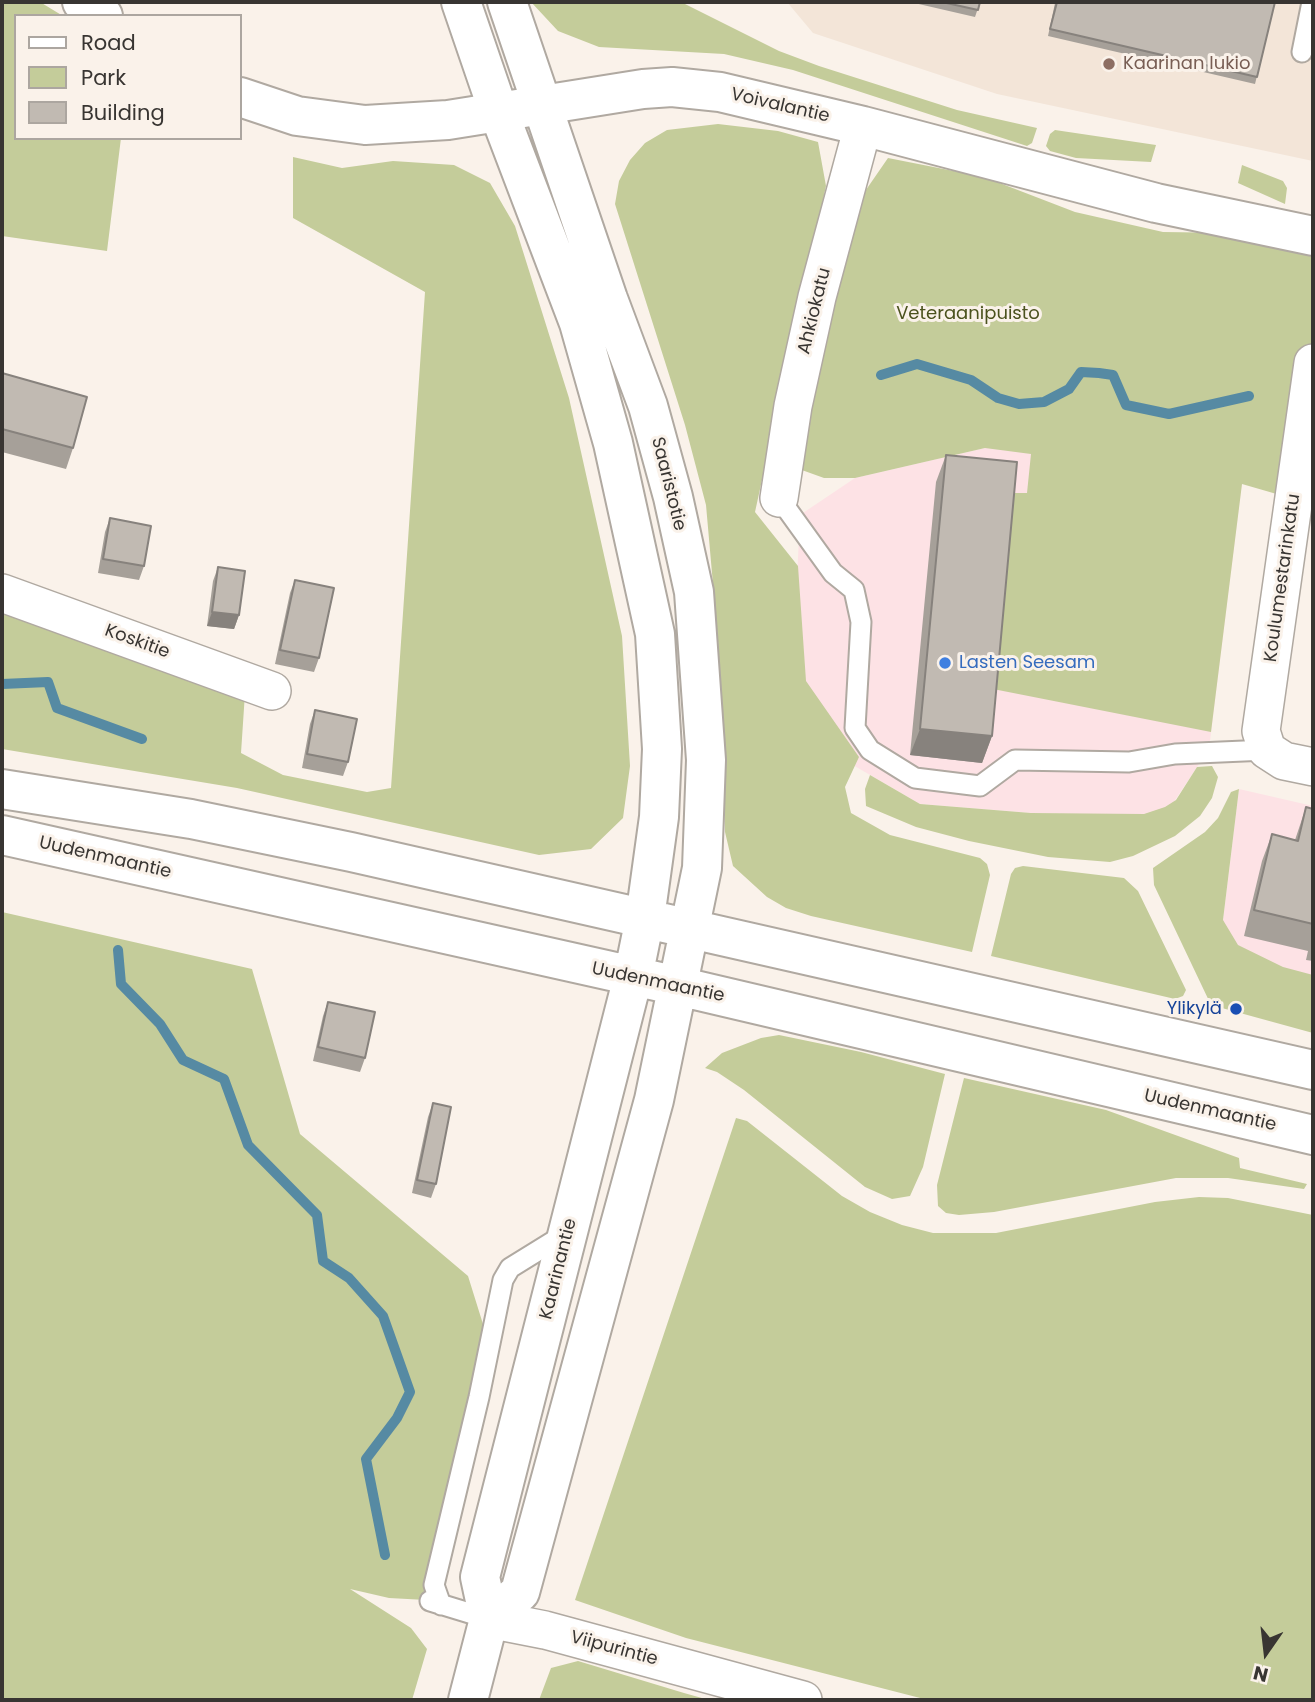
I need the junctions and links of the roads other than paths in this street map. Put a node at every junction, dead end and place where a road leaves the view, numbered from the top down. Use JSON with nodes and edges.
{"nodes":[{"id":1,"x":82,"y":2,"type":"edge"},
{"id":2,"x":461,"y":2,"type":"edge"},
{"id":3,"x":507,"y":2,"type":"edge"},
{"id":4,"x":1312,"y":2,"type":"edge"},
{"id":5,"x":100,"y":14,"type":"edge"},
{"id":6,"x":1302,"y":52,"type":"dead end"},
{"id":7,"x":242,"y":98,"type":"edge"},
{"id":8,"x":543,"y":106,"type":"junction"},
{"id":9,"x":499,"y":113,"type":"junction"},
{"id":10,"x":863,"y":125,"type":"junction"},
{"id":11,"x":1313,"y":236,"type":"edge"},
{"id":12,"x":1313,"y":363,"type":"edge"},
{"id":13,"x":779,"y":498,"type":"joint"},
{"id":14,"x":2,"y":593,"type":"edge"},
{"id":15,"x":272,"y":691,"type":"dead end"},
{"id":16,"x":1267,"y":750,"type":"junction"},
{"id":17,"x":1313,"y":767,"type":"edge"},
{"id":18,"x":2,"y":789,"type":"edge"},
{"id":19,"x":2,"y":835,"type":"edge"},
{"id":20,"x":645,"y":918,"type":"junction"},
{"id":21,"x":690,"y":928,"type":"junction"},
{"id":22,"x":634,"y":977,"type":"junction"},
{"id":23,"x":678,"y":986,"type":"junction"},
{"id":24,"x":1313,"y":1070,"type":"edge"},
{"id":25,"x":1313,"y":1135,"type":"edge"},
{"id":26,"x":569,"y":1231,"type":"junction"},
{"id":27,"x":489,"y":1619,"type":"junction"},
{"id":28,"x":468,"y":1700,"type":"edge"},
{"id":29,"x":803,"y":1700,"type":"edge"}],
"edges":[{"from":1,"to":5,"type":"main road"},
{"from":2,"to":9,"type":"main road"},
{"from":3,"to":8,"type":"main road","name":"Saaristotie"},
{"from":4,"to":6,"type":"lane"},
{"from":7,"to":9,"type":"main road","name":"Voivalantie"},
{"from":8,"to":9,"type":"main road","name":"Voivalantie"},
{"from":8,"to":10,"type":"main road","name":"Voivalantie"},
{"from":8,"to":21,"type":"main road","name":"Saaristotie"},
{"from":9,"to":20,"type":"main road"},
{"from":10,"to":11,"type":"main road","name":"Voivalantie"},
{"from":10,"to":13,"type":"street","name":"Ahkiokatu"},
{"from":12,"to":16,"type":"street","name":"Koulumestarinkatu"},
{"from":13,"to":16,"type":"lane"},
{"from":14,"to":15,"type":"street","name":"Koskitie"},
{"from":16,"to":17,"type":"street"},
{"from":18,"to":20,"type":"main road"},
{"from":19,"to":22,"type":"main road","name":"Uudenmaantie"},
{"from":20,"to":21,"type":"main road"},
{"from":20,"to":22,"type":"main road","name":"Kaarinantie"},
{"from":21,"to":23,"type":"main road","name":"Saaristotie"},
{"from":21,"to":24,"type":"main road"},
{"from":22,"to":23,"type":"main road","name":"Uudenmaantie"},
{"from":22,"to":26,"type":"main road","name":"Kaarinantie"},
{"from":23,"to":25,"type":"main road","name":"Uudenmaantie"},
{"from":23,"to":27,"type":"main road"},
{"from":26,"to":27,"type":"main road","name":"Kaarinantie"},
{"from":26,"to":27,"type":"lane","name":"Viipurintie"},
{"from":27,"to":28,"type":"main road","name":"Kaarinantie"},
{"from":27,"to":29,"type":"street","name":"Viipurintie"}]}
